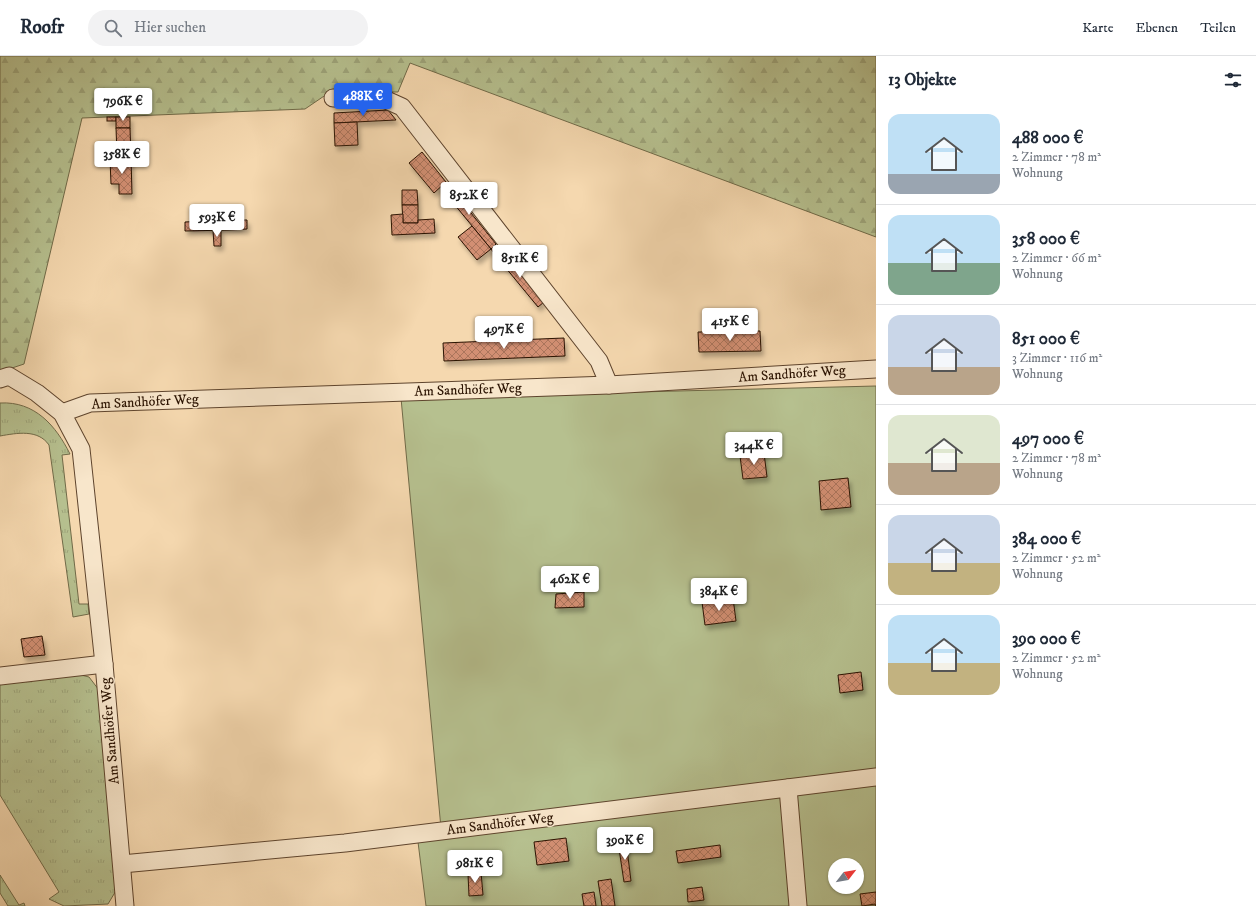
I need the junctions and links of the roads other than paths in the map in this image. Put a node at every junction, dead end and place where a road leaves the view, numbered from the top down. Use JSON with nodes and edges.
{"nodes":[{"id":1,"x":333,"y":98,"type":"dead end"},
{"id":2,"x":876,"y":369,"type":"edge"},
{"id":3,"x":0,"y":379,"type":"edge"},
{"id":4,"x":609,"y":385,"type":"junction"},
{"id":5,"x":62,"y":413,"type":"junction"},
{"id":6,"x":104,"y":664,"type":"junction"},
{"id":7,"x":0,"y":676,"type":"edge"},
{"id":8,"x":876,"y":777,"type":"edge"},
{"id":9,"x":788,"y":788,"type":"junction"},
{"id":10,"x":122,"y":864,"type":"junction"},
{"id":11,"x":125,"y":906,"type":"edge"},
{"id":12,"x":798,"y":906,"type":"edge"}],
"edges":[{"from":1,"to":4,"type":"street"},
{"from":2,"to":4,"type":"street","name":"Am Sandhöfer Weg"},
{"from":3,"to":5,"type":"street","name":"Am Sandhöfer Weg"},
{"from":4,"to":5,"type":"street","name":"Am Sandhöfer Weg"},
{"from":5,"to":6,"type":"street","name":"Am Sandhöfer Weg"},
{"from":6,"to":7,"type":"street"},
{"from":6,"to":10,"type":"street","name":"Am Sandhöfer Weg"},
{"from":8,"to":9,"type":"street","name":"Am Sandhöfer Weg"},
{"from":9,"to":10,"type":"street","name":"Am Sandhöfer Weg"},
{"from":9,"to":12,"type":"street"},
{"from":10,"to":11,"type":"street","name":"Am Sandhöfer Weg"}]}
